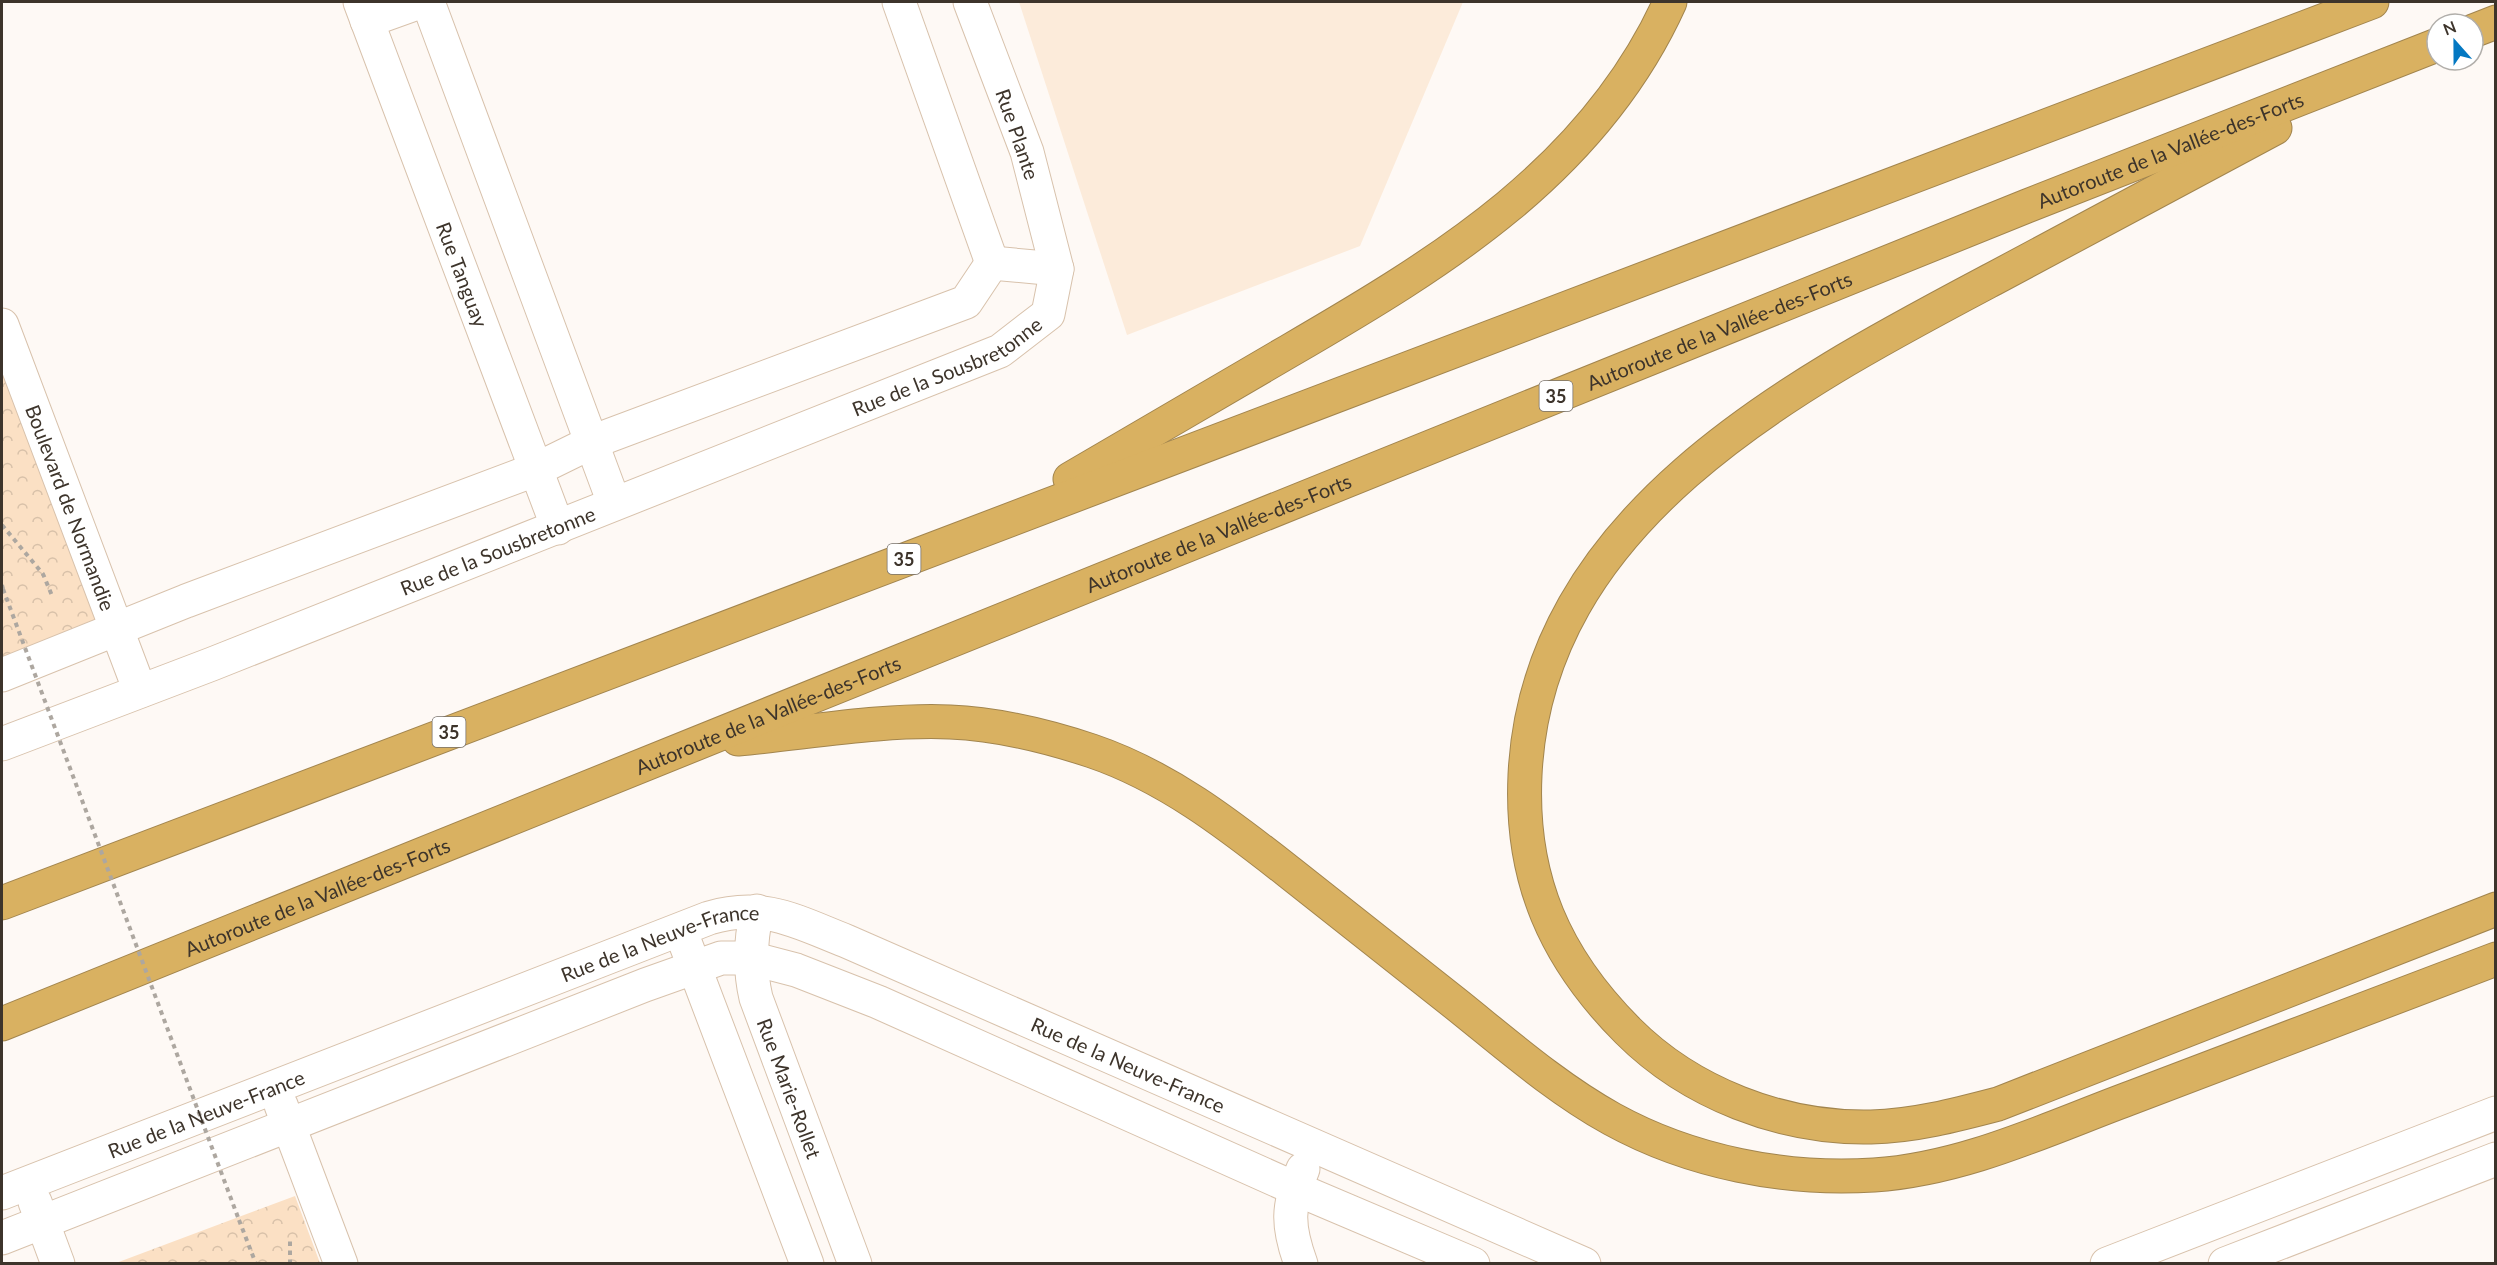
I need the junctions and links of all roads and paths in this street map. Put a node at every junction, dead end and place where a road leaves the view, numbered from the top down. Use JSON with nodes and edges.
{"nodes":[{"id":1,"x":420,"y":2,"type":"edge"},
{"id":2,"x":428,"y":2,"type":"edge"},
{"id":3,"x":899,"y":2,"type":"edge"},
{"id":4,"x":970,"y":2,"type":"edge"},
{"id":5,"x":1670,"y":2,"type":"edge"},
{"id":6,"x":2372,"y":2,"type":"edge"},
{"id":7,"x":364,"y":11,"type":"edge"},
{"id":8,"x":2425,"y":50,"type":"edge"},
{"id":9,"x":2425,"y":51,"type":"edge"},
{"id":10,"x":992,"y":263,"type":"junction"},
{"id":11,"x":1057,"y":269,"type":"junction"},
{"id":12,"x":2,"y":325,"type":"edge"},
{"id":13,"x":592,"y":442,"type":"junction"},
{"id":14,"x":537,"y":469,"type":"junction"},
{"id":15,"x":614,"y":502,"type":"junction"},
{"id":16,"x":2,"y":525,"type":"edge"},
{"id":17,"x":558,"y":528,"type":"junction"},
{"id":18,"x":985,"y":528,"type":"junction"},
{"id":19,"x":2,"y":585,"type":"edge"},
{"id":20,"x":53,"y":598,"type":"dead end"},
{"id":21,"x":117,"y":629,"type":"junction"},
{"id":22,"x":2,"y":675,"type":"edge"},
{"id":23,"x":140,"y":691,"type":"junction"},
{"id":24,"x":700,"y":742,"type":"junction"},
{"id":25,"x":2,"y":744,"type":"edge"},
{"id":26,"x":2,"y":903,"type":"edge"},
{"id":27,"x":2496,"y":909,"type":"edge"},
{"id":28,"x":757,"y":911,"type":"junction"},
{"id":29,"x":680,"y":929,"type":"junction"},
{"id":30,"x":750,"y":958,"type":"junction"},
{"id":31,"x":2496,"y":959,"type":"edge"},
{"id":32,"x":693,"y":967,"type":"junction"},
{"id":33,"x":2,"y":1024,"type":"edge"},
{"id":34,"x":274,"y":1088,"type":"junction"},
{"id":35,"x":2496,"y":1113,"type":"edge"},
{"id":36,"x":289,"y":1125,"type":"junction"},
{"id":37,"x":1313,"y":1146,"type":"junction"},
{"id":38,"x":2496,"y":1159,"type":"edge"},
{"id":39,"x":15,"y":1188,"type":"edge"},
{"id":40,"x":1294,"y":1188,"type":"junction"},
{"id":41,"x":2291,"y":1192,"type":"junction"},
{"id":42,"x":42,"y":1221,"type":"junction"},
{"id":43,"x":2306,"y":1232,"type":"junction"},
{"id":44,"x":2,"y":1238,"type":"edge"},
{"id":45,"x":58,"y":1263,"type":"edge"},
{"id":46,"x":256,"y":1263,"type":"edge"},
{"id":47,"x":341,"y":1263,"type":"edge"},
{"id":48,"x":807,"y":1263,"type":"edge"},
{"id":49,"x":855,"y":1263,"type":"edge"},
{"id":50,"x":1301,"y":1263,"type":"edge"},
{"id":51,"x":1473,"y":1263,"type":"edge"},
{"id":52,"x":1584,"y":1263,"type":"edge"},
{"id":53,"x":2107,"y":1263,"type":"edge"},
{"id":54,"x":2225,"y":1263,"type":"edge"}],
"edges":[{"from":1,"to":7,"type":"street","name":"Rue Tanguay"},
{"from":2,"to":13,"type":"street"},
{"from":3,"to":10,"type":"street"},
{"from":4,"to":11,"type":"street","name":"Rue Plante"},
{"from":5,"to":18,"type":"highway"},
{"from":6,"to":18,"type":"highway","number":"35"},
{"from":7,"to":14,"type":"street","name":"Rue Tanguay"},
{"from":8,"to":24,"type":"highway","name":"Autoroute de la Vallée-des-Forts","number":"35"},
{"from":9,"to":27,"type":"highway"},
{"from":10,"to":11,"type":"street"},
{"from":10,"to":13,"type":"street"},
{"from":11,"to":15,"type":"street","name":"Rue de la Sousbretonne"},
{"from":12,"to":21,"type":"street","name":"Boulevard de Normandie"},
{"from":13,"to":14,"type":"street"},
{"from":13,"to":15,"type":"street"},
{"from":14,"to":17,"type":"street","name":"Rue Tanguay"},
{"from":14,"to":21,"type":"street"},
{"from":15,"to":17,"type":"street","name":"Rue de la Sousbretonne"},
{"from":16,"to":20,"type":"path"},
{"from":17,"to":23,"type":"street","name":"Rue de la Sousbretonne"},
{"from":18,"to":26,"type":"highway","number":"35"},
{"from":19,"to":46,"type":"path","bridge":true},
{"from":21,"to":22,"type":"street"},
{"from":21,"to":23,"type":"street","name":"Boulevard de Normandie"},
{"from":23,"to":25,"type":"street","name":"Rue de la Sousbretonne"},
{"from":24,"to":31,"type":"highway"},
{"from":24,"to":33,"type":"highway","name":"Autoroute de la Vallée-des-Forts","number":"35"},
{"from":28,"to":29,"type":"street","name":"Rue de la Neuve-France"},
{"from":28,"to":30,"type":"street","name":"Rue Marie-Rollet"},
{"from":28,"to":37,"type":"street","name":"Rue de la Neuve-France"},
{"from":29,"to":32,"type":"street"},
{"from":29,"to":34,"type":"street","name":"Rue de la Neuve-France"},
{"from":30,"to":32,"type":"street","name":"Rue de la Neuve-France"},
{"from":30,"to":40,"type":"street","name":"Rue de la Neuve-France"},
{"from":30,"to":49,"type":"street","name":"Rue Marie-Rollet"},
{"from":32,"to":36,"type":"street","name":"Rue de la Neuve-France"},
{"from":32,"to":48,"type":"street"},
{"from":34,"to":36,"type":"street"},
{"from":34,"to":39,"type":"street","name":"Rue de la Neuve-France"},
{"from":35,"to":41,"type":"street"},
{"from":36,"to":42,"type":"street","name":"Rue de la Neuve-France"},
{"from":36,"to":47,"type":"street"},
{"from":37,"to":40,"type":"street"},
{"from":37,"to":52,"type":"street","name":"Rue de la Neuve-France"},
{"from":38,"to":43,"type":"street"},
{"from":39,"to":42,"type":"street"},
{"from":40,"to":50,"type":"street"},
{"from":40,"to":51,"type":"street","name":"Rue de la Neuve-France"},
{"from":41,"to":43,"type":"street"},
{"from":41,"to":53,"type":"street"},
{"from":42,"to":44,"type":"street","name":"Rue de la Neuve-France"},
{"from":42,"to":45,"type":"street"},
{"from":43,"to":54,"type":"street"}]}
